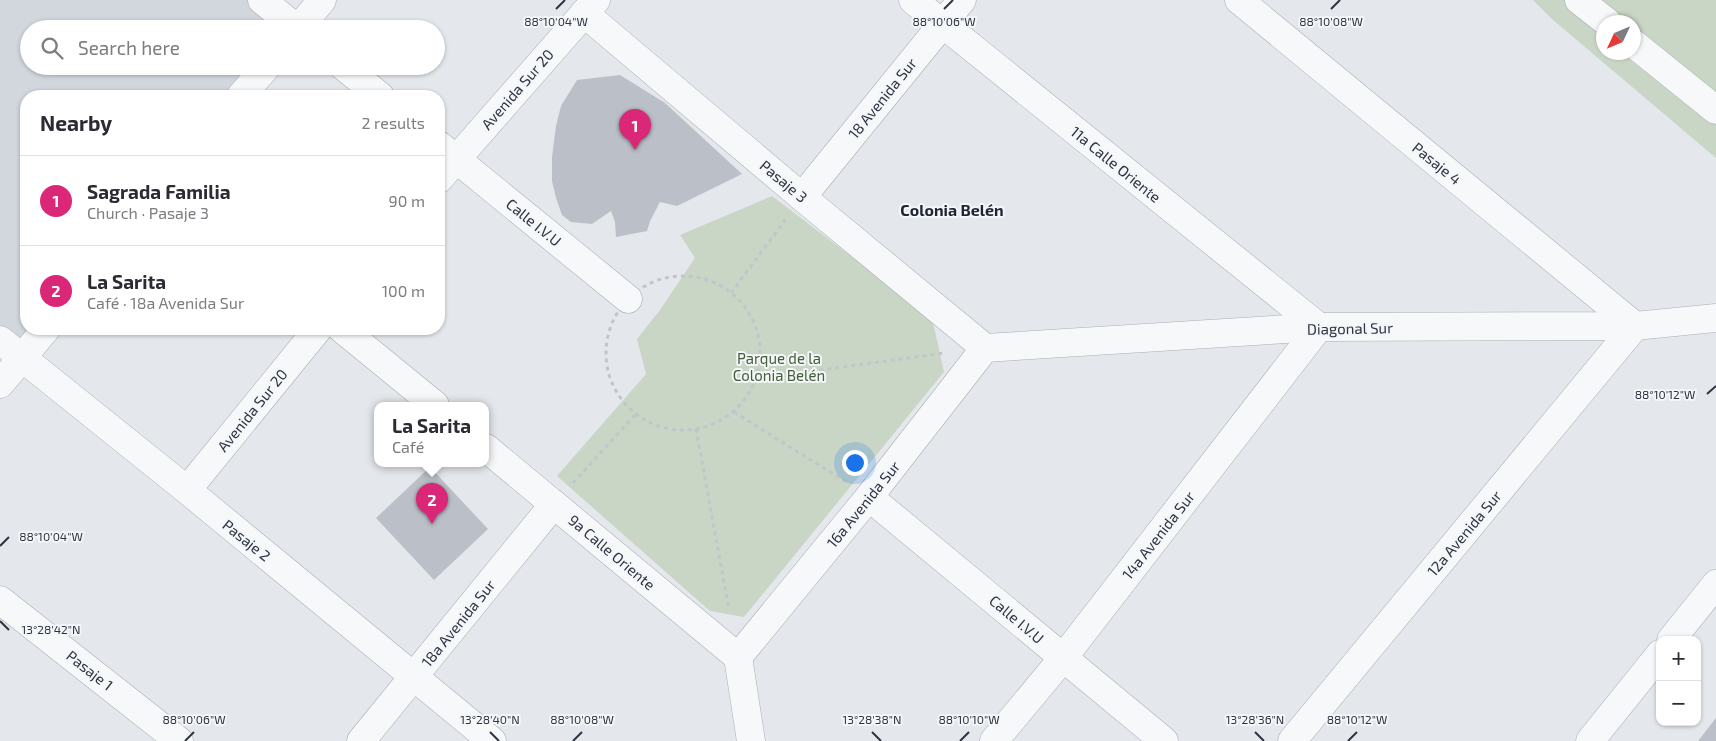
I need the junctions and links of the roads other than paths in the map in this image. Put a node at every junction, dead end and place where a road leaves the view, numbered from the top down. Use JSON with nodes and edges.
{"nodes":[{"id":1,"x":262,"y":0,"type":"edge"},
{"id":2,"x":322,"y":0,"type":"edge"},
{"id":3,"x":913,"y":0,"type":"edge"},
{"id":4,"x":962,"y":0,"type":"edge"},
{"id":5,"x":1239,"y":0,"type":"edge"},
{"id":6,"x":1579,"y":0,"type":"edge"},
{"id":7,"x":590,"y":6,"type":"edge"},
{"id":8,"x":1598,"y":15,"type":"edge"},
{"id":9,"x":287,"y":20,"type":"edge"},
{"id":10,"x":305,"y":20,"type":"edge"},
{"id":11,"x":943,"y":24,"type":"junction"},
{"id":12,"x":1641,"y":50,"type":"edge"},
{"id":13,"x":258,"y":75,"type":"edge"},
{"id":14,"x":354,"y":75,"type":"edge"},
{"id":15,"x":246,"y":90,"type":"edge"},
{"id":16,"x":373,"y":90,"type":"edge"},
{"id":17,"x":1716,"y":110,"type":"edge"},
{"id":18,"x":447,"y":151,"type":"edge"},
{"id":19,"x":802,"y":197,"type":"junction"},
{"id":20,"x":628,"y":299,"type":"road end"},
{"id":21,"x":1716,"y":318,"type":"edge"},
{"id":22,"x":1635,"y":326,"type":"junction"},
{"id":23,"x":1319,"y":327,"type":"junction"},
{"id":24,"x":41,"y":335,"type":"edge"},
{"id":25,"x":313,"y":335,"type":"edge"},
{"id":26,"x":349,"y":335,"type":"edge"},
{"id":27,"x":0,"y":340,"type":"edge"},
{"id":28,"x":985,"y":348,"type":"junction"},
{"id":29,"x":22,"y":358,"type":"junction"},
{"id":30,"x":0,"y":384,"type":"edge"},
{"id":31,"x":431,"y":402,"type":"edge"},
{"id":32,"x":489,"y":450,"type":"edge"},
{"id":33,"x":187,"y":490,"type":"junction"},
{"id":34,"x":870,"y":497,"type":"junction"},
{"id":35,"x":554,"y":504,"type":"junction"},
{"id":36,"x":1716,"y":584,"type":"edge"},
{"id":37,"x":0,"y":600,"type":"edge"},
{"id":38,"x":1674,"y":636,"type":"edge"},
{"id":39,"x":738,"y":657,"type":"junction"},
{"id":40,"x":1063,"y":658,"type":"junction"},
{"id":41,"x":1656,"y":659,"type":"edge"},
{"id":42,"x":414,"y":677,"type":"junction"},
{"id":43,"x":180,"y":741,"type":"edge"},
{"id":44,"x":361,"y":741,"type":"edge"},
{"id":45,"x":492,"y":741,"type":"edge"},
{"id":46,"x":751,"y":741,"type":"edge"},
{"id":47,"x":994,"y":741,"type":"edge"},
{"id":48,"x":1164,"y":741,"type":"edge"},
{"id":49,"x":1292,"y":741,"type":"edge"},
{"id":50,"x":1590,"y":741,"type":"edge"}],
"edges":[{"from":1,"to":9,"type":"street"},
{"from":2,"to":10,"type":"street"},
{"from":3,"to":11,"type":"street","name":"11a Calle Oriente"},
{"from":4,"to":11,"type":"street","name":"18 Avenida Sur"},
{"from":5,"to":22,"type":"street","name":"Pasaje 4"},
{"from":6,"to":8,"type":"street"},
{"from":7,"to":18,"type":"street","name":"Avenida Sur 20"},
{"from":7,"to":19,"type":"street","name":"Pasaje 3"},
{"from":11,"to":19,"type":"street","name":"18 Avenida Sur"},
{"from":11,"to":23,"type":"street","name":"11a Calle Oriente"},
{"from":12,"to":17,"type":"street"},
{"from":13,"to":15,"type":"street"},
{"from":14,"to":16,"type":"street"},
{"from":18,"to":20,"type":"street","name":"Calle I.V.U"},
{"from":19,"to":28,"type":"street","name":"Pasaje 3"},
{"from":21,"to":22,"type":"street","name":"Diagonal Sur"},
{"from":22,"to":23,"type":"street","name":"Diagonal Sur"},
{"from":22,"to":49,"type":"street","name":"12a Avenida Sur"},
{"from":23,"to":28,"type":"street","name":"Diagonal Sur"},
{"from":23,"to":40,"type":"street","name":"14a Avenida Sur"},
{"from":24,"to":29,"type":"street"},
{"from":25,"to":33,"type":"street","name":"Avenida Sur 20"},
{"from":26,"to":31,"type":"street"},
{"from":27,"to":29,"type":"street","name":"Pasaje 2"},
{"from":28,"to":34,"type":"street","name":"16a Avenida Sur"},
{"from":29,"to":30,"type":"street"},
{"from":29,"to":33,"type":"street","name":"Pasaje 2"},
{"from":32,"to":35,"type":"street","name":"9a Calle Oriente"},
{"from":33,"to":42,"type":"street","name":"Pasaje 2"},
{"from":34,"to":39,"type":"street","name":"16a Avenida Sur"},
{"from":34,"to":40,"type":"street","name":"Calle I.V.U"},
{"from":35,"to":39,"type":"street","name":"9a Calle Oriente"},
{"from":35,"to":42,"type":"street","name":"18a Avenida Sur"},
{"from":36,"to":38,"type":"street"},
{"from":37,"to":43,"type":"street","name":"Pasaje 1"},
{"from":39,"to":46,"type":"street"},
{"from":40,"to":47,"type":"street","name":"14a Avenida Sur"},
{"from":40,"to":48,"type":"street","name":"Calle I.V.U"},
{"from":41,"to":50,"type":"street"},
{"from":42,"to":44,"type":"street","name":"18a Avenida Sur"},
{"from":42,"to":45,"type":"street","name":"Pasaje 2"}]}
